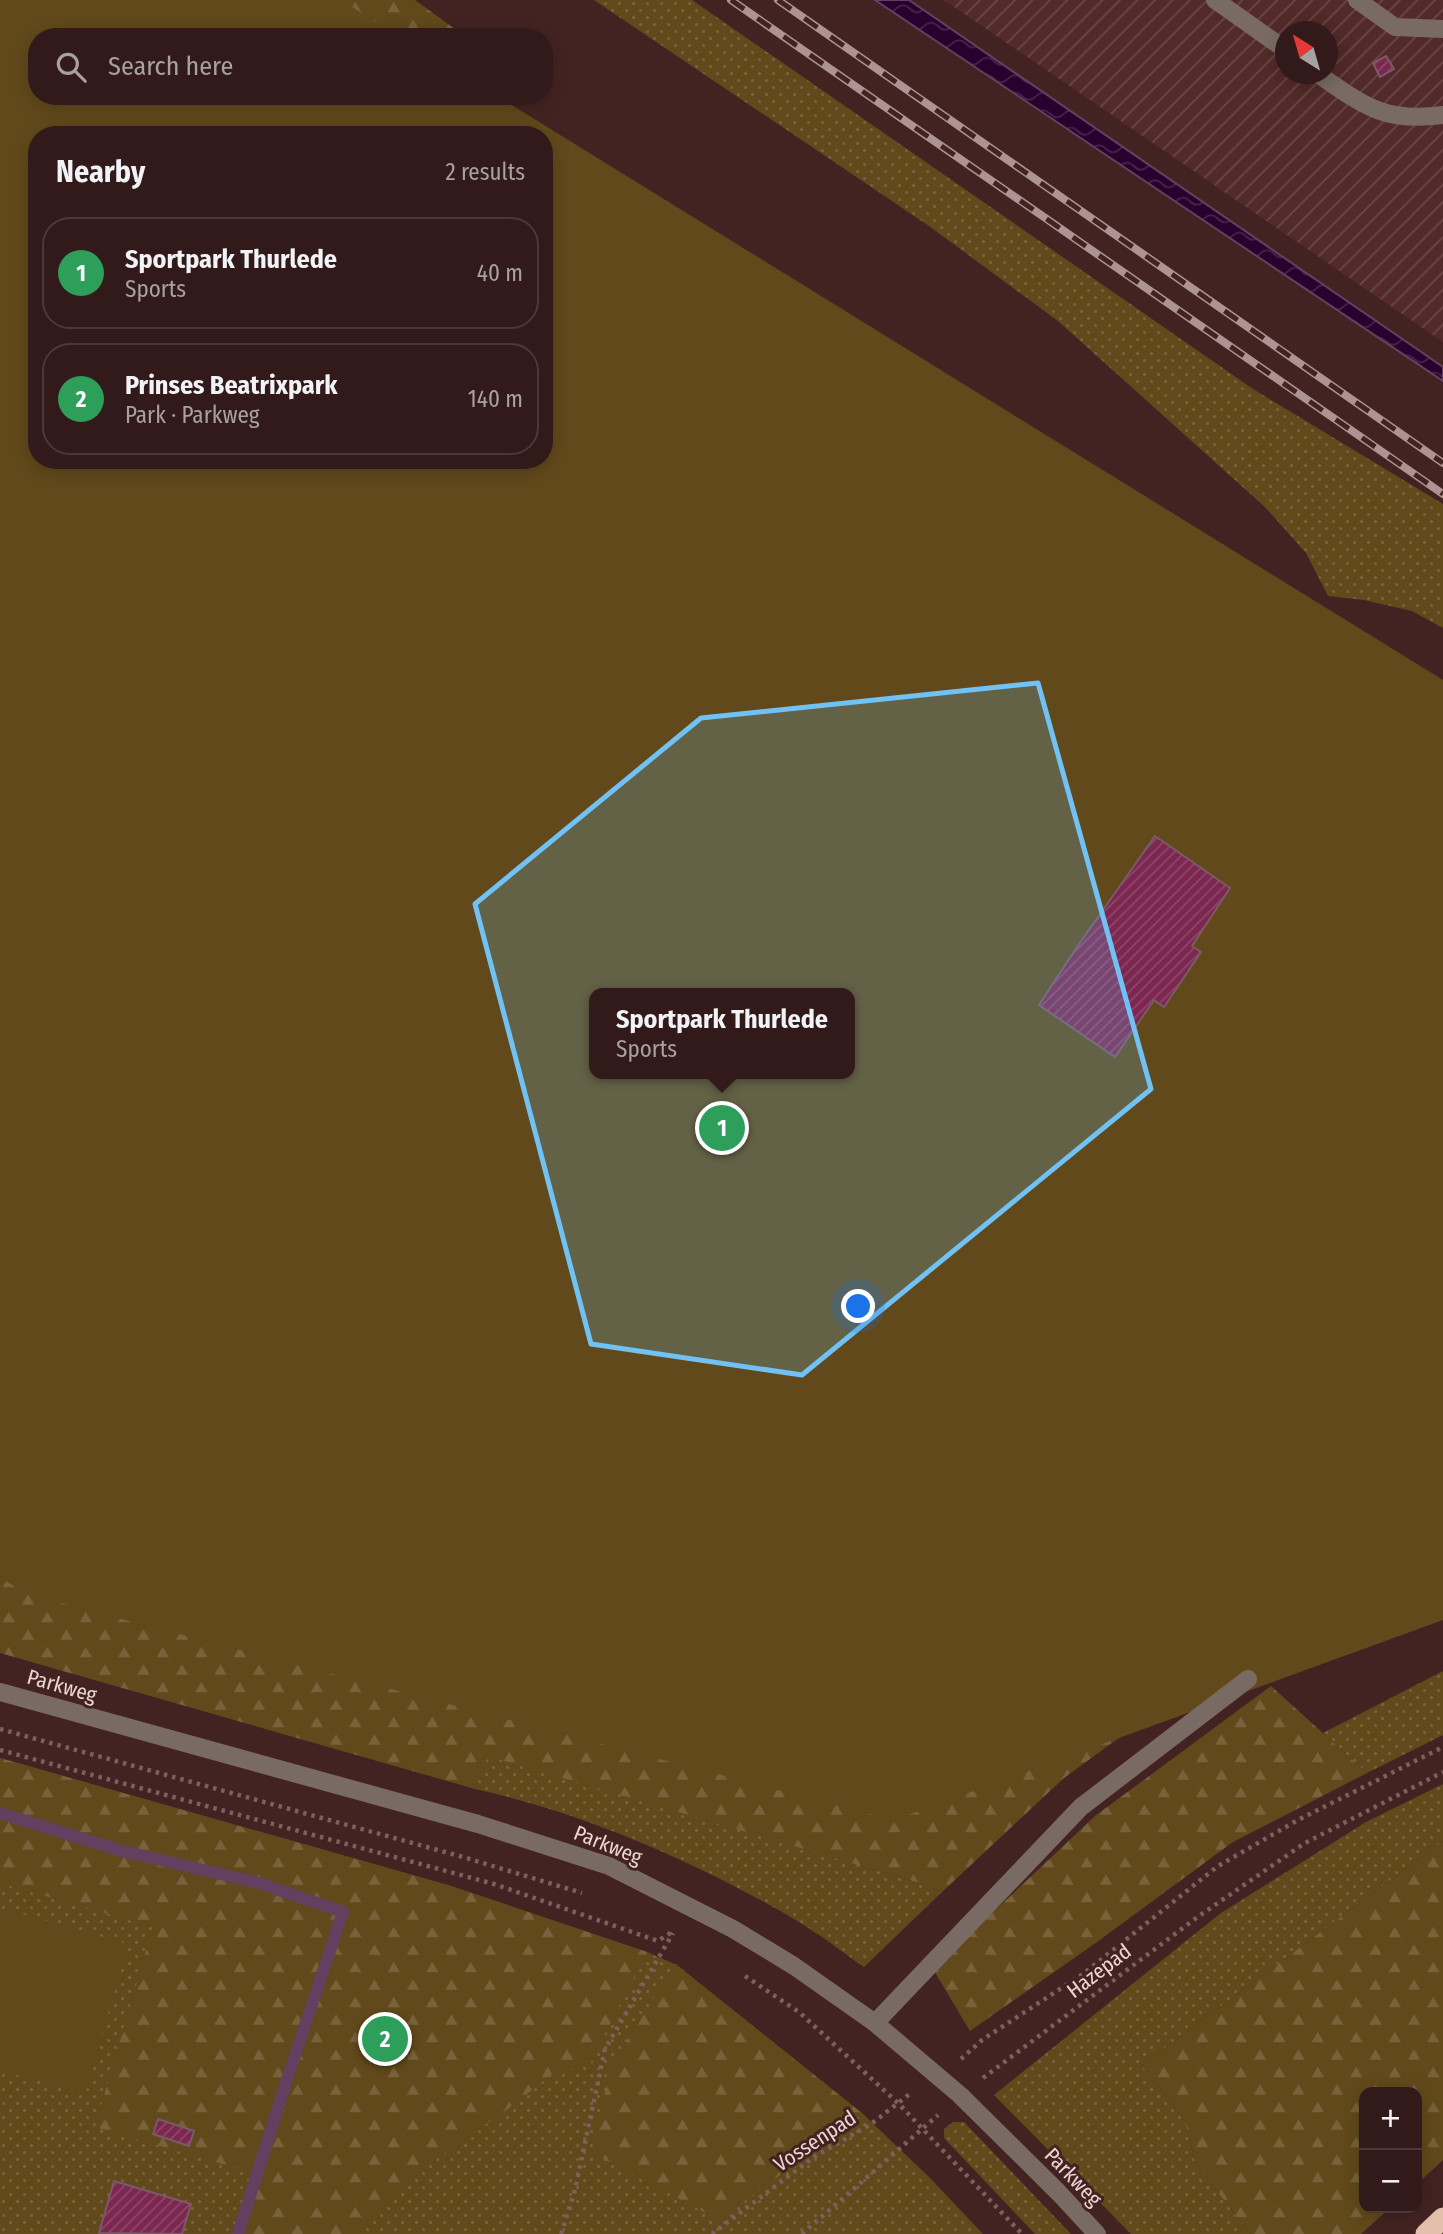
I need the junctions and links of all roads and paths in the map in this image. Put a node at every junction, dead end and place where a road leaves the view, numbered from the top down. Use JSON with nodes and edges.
{"nodes":[{"id":1,"x":1215,"y":0,"type":"edge"},
{"id":2,"x":1357,"y":0,"type":"edge"},
{"id":3,"x":1443,"y":29,"type":"edge"},
{"id":4,"x":1275,"y":42,"type":"edge"},
{"id":5,"x":1334,"y":84,"type":"edge"},
{"id":6,"x":1443,"y":115,"type":"edge"},
{"id":7,"x":1248,"y":1679,"type":"dead end"},
{"id":8,"x":0,"y":1692,"type":"edge"},
{"id":9,"x":0,"y":1729,"type":"edge"},
{"id":10,"x":1443,"y":1747,"type":"edge"},
{"id":11,"x":0,"y":1750,"type":"edge"},
{"id":12,"x":1443,"y":1772,"type":"edge"},
{"id":13,"x":595,"y":1897,"type":"dead end"},
{"id":14,"x":665,"y":1924,"type":"dead end"},
{"id":15,"x":675,"y":1929,"type":"junction"},
{"id":16,"x":743,"y":1974,"type":"dead end"},
{"id":17,"x":875,"y":2023,"type":"junction"},
{"id":18,"x":934,"y":2073,"type":"junction"},
{"id":19,"x":960,"y":2095,"type":"junction"},
{"id":20,"x":899,"y":2104,"type":"junction"},
{"id":21,"x":921,"y":2129,"type":"junction"},
{"id":22,"x":1443,"y":2218,"type":"edge"},
{"id":23,"x":561,"y":2234,"type":"edge"},
{"id":24,"x":712,"y":2234,"type":"edge"},
{"id":25,"x":802,"y":2234,"type":"edge"},
{"id":26,"x":1022,"y":2234,"type":"edge"},
{"id":27,"x":1097,"y":2234,"type":"edge"},
{"id":28,"x":1426,"y":2234,"type":"edge"}],
"edges":[{"from":1,"to":4,"type":"street"},
{"from":2,"to":3,"type":"street"},
{"from":5,"to":6,"type":"street"},
{"from":7,"to":17,"type":"street"},
{"from":8,"to":17,"type":"street","name":"Parkweg"},
{"from":9,"to":13,"type":"path"},
{"from":10,"to":18,"type":"path","name":"Vossenpad"},
{"from":11,"to":15,"type":"path"},
{"from":12,"to":19,"type":"path","name":"Hazepad"},
{"from":14,"to":15,"type":"path"},
{"from":15,"to":23,"type":"path"},
{"from":16,"to":20,"type":"path"},
{"from":17,"to":18,"type":"street","name":"Parkweg"},
{"from":18,"to":19,"type":"street","name":"Parkweg"},
{"from":18,"to":20,"type":"path","name":"Vossenpad"},
{"from":19,"to":21,"type":"path","name":"Hazepad"},
{"from":19,"to":27,"type":"street","name":"Parkweg"},
{"from":20,"to":21,"type":"path"},
{"from":20,"to":24,"type":"path","name":"Vossenpad"},
{"from":21,"to":25,"type":"path","name":"Hazepad"},
{"from":21,"to":26,"type":"path"},
{"from":22,"to":28,"type":"highway"}]}
